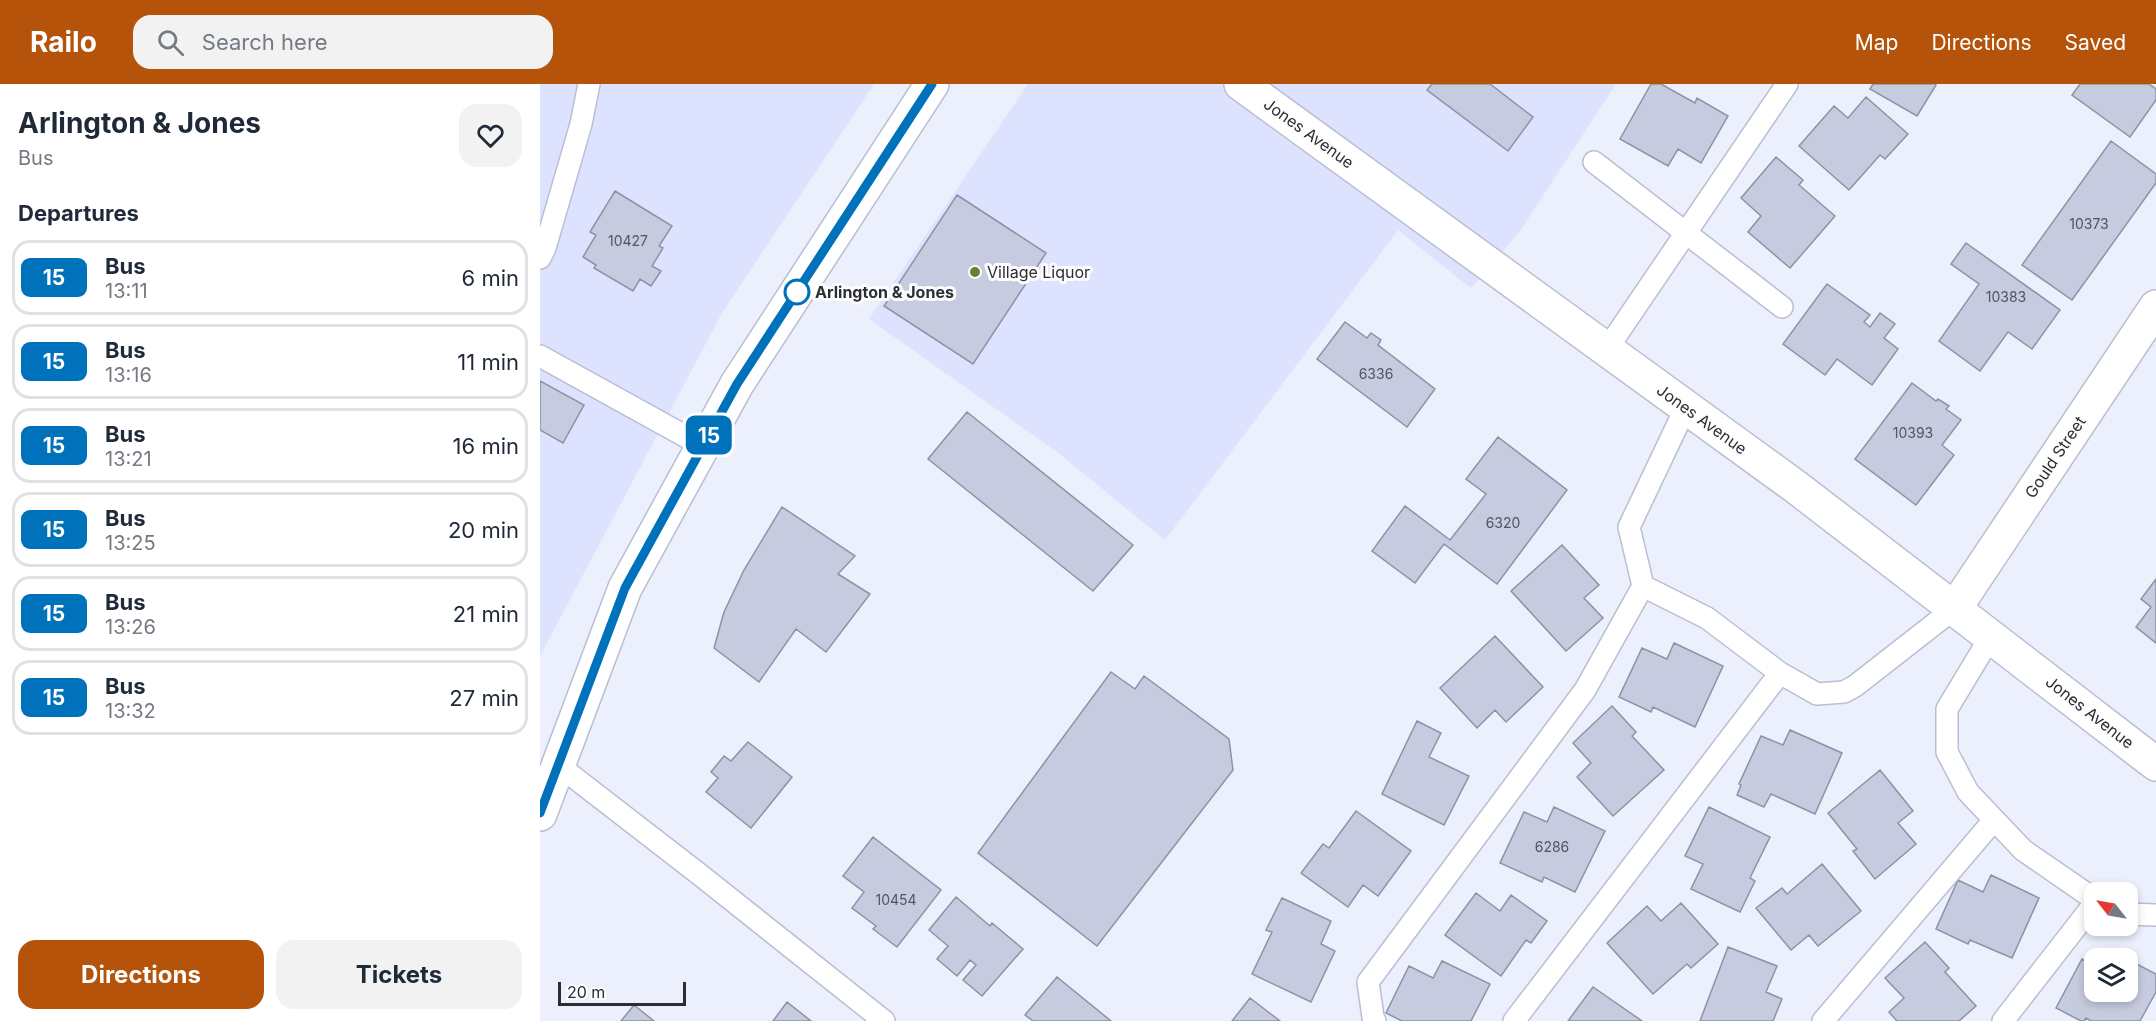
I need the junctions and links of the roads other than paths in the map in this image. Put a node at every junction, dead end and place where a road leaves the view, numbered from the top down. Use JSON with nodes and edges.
{"nodes":[{"id":1,"x":589,"y":84,"type":"edge"},
{"id":2,"x":932,"y":84,"type":"edge"},
{"id":3,"x":1241,"y":84,"type":"edge"},
{"id":4,"x":1787,"y":84,"type":"edge"},
{"id":5,"x":1594,"y":162,"type":"dead end"},
{"id":6,"x":1686,"y":233,"type":"junction"},
{"id":7,"x":540,"y":258,"type":"edge"},
{"id":8,"x":1782,"y":307,"type":"dead end"},
{"id":9,"x":2156,"y":307,"type":"edge"},
{"id":10,"x":1607,"y":350,"type":"junction"},
{"id":11,"x":540,"y":356,"type":"edge"},
{"id":12,"x":1686,"y":407,"type":"junction"},
{"id":13,"x":703,"y":446,"type":"junction"},
{"id":14,"x":1642,"y":586,"type":"junction"},
{"id":15,"x":1955,"y":608,"type":"junction"},
{"id":16,"x":1992,"y":636,"type":"junction"},
{"id":17,"x":1780,"y":673,"type":"junction"},
{"id":18,"x":2156,"y":764,"type":"edge"},
{"id":19,"x":558,"y":765,"type":"junction"},
{"id":20,"x":540,"y":814,"type":"edge"},
{"id":21,"x":1994,"y":820,"type":"junction"},
{"id":22,"x":2084,"y":892,"type":"edge"},
{"id":23,"x":2138,"y":914,"type":"edge"},
{"id":24,"x":2156,"y":915,"type":"edge"},
{"id":25,"x":2084,"y":917,"type":"edge"},
{"id":26,"x":884,"y":1021,"type":"edge"},
{"id":27,"x":1375,"y":1021,"type":"edge"},
{"id":28,"x":1514,"y":1021,"type":"edge"},
{"id":29,"x":1823,"y":1021,"type":"edge"},
{"id":30,"x":2003,"y":1021,"type":"edge"}],
"edges":[{"from":1,"to":7,"type":"lane"},
{"from":2,"to":13,"type":"street"},
{"from":3,"to":10,"type":"street","name":"Jones Avenue"},
{"from":4,"to":6,"type":"lane"},
{"from":5,"to":6,"type":"lane"},
{"from":6,"to":8,"type":"lane"},
{"from":6,"to":10,"type":"lane"},
{"from":9,"to":15,"type":"street","name":"Gould Street"},
{"from":10,"to":12,"type":"street","name":"Jones Avenue"},
{"from":11,"to":13,"type":"lane"},
{"from":12,"to":14,"type":"lane"},
{"from":12,"to":15,"type":"street","name":"Jones Avenue"},
{"from":13,"to":19,"type":"street"},
{"from":14,"to":17,"type":"lane"},
{"from":14,"to":27,"type":"lane"},
{"from":15,"to":16,"type":"street","name":"Jones Avenue"},
{"from":15,"to":17,"type":"lane"},
{"from":16,"to":18,"type":"street","name":"Jones Avenue"},
{"from":16,"to":21,"type":"lane"},
{"from":17,"to":28,"type":"lane"},
{"from":19,"to":20,"type":"street"},
{"from":19,"to":26,"type":"lane"},
{"from":21,"to":22,"type":"lane"},
{"from":21,"to":29,"type":"lane"},
{"from":23,"to":24,"type":"lane"},
{"from":25,"to":30,"type":"lane"}]}
